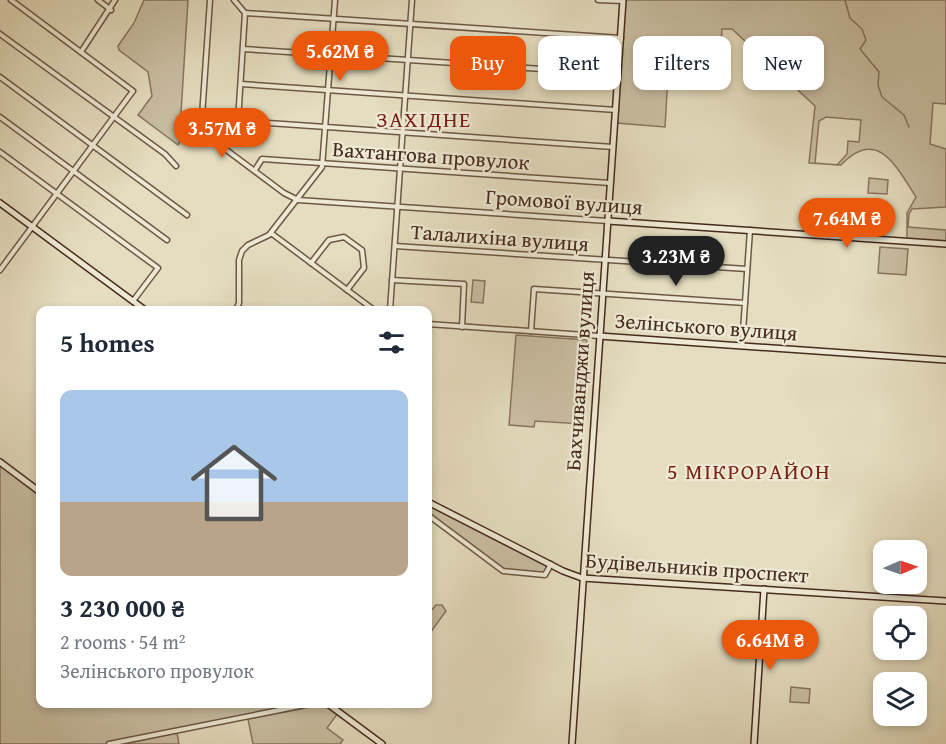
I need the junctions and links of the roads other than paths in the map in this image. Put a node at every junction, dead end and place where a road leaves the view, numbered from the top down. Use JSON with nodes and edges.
{"nodes":[{"id":1,"x":10,"y":0,"type":"edge"},
{"id":2,"x":98,"y":0,"type":"edge"},
{"id":3,"x":115,"y":0,"type":"edge"},
{"id":4,"x":210,"y":0,"type":"edge"},
{"id":5,"x":234,"y":0,"type":"edge"},
{"id":6,"x":335,"y":0,"type":"edge"},
{"id":7,"x":412,"y":0,"type":"edge"},
{"id":8,"x":598,"y":0,"type":"edge"},
{"id":9,"x":623,"y":1,"type":"edge"},
{"id":10,"x":111,"y":10,"type":"junction"},
{"id":11,"x":245,"y":13,"type":"junction"},
{"id":12,"x":333,"y":19,"type":"junction"},
{"id":13,"x":410,"y":24,"type":"junction"},
{"id":14,"x":0,"y":34,"type":"edge"},
{"id":15,"x":591,"y":36,"type":"edge"},
{"id":16,"x":621,"y":38,"type":"edge"},
{"id":17,"x":243,"y":49,"type":"junction"},
{"id":18,"x":81,"y":52,"type":"junction"},
{"id":19,"x":331,"y":55,"type":"junction"},
{"id":20,"x":408,"y":60,"type":"junction"},
{"id":21,"x":538,"y":69,"type":"edge"},
{"id":22,"x":0,"y":77,"type":"edge"},
{"id":23,"x":241,"y":84,"type":"junction"},
{"id":24,"x":328,"y":90,"type":"junction"},
{"id":25,"x":617,"y":90,"type":"edge"},
{"id":26,"x":405,"y":95,"type":"junction"},
{"id":27,"x":616,"y":110,"type":"junction"},
{"id":28,"x":0,"y":117,"type":"edge"},
{"id":29,"x":113,"y":119,"type":"junction"},
{"id":30,"x":238,"y":121,"type":"junction"},
{"id":31,"x":326,"y":127,"type":"junction"},
{"id":32,"x":402,"y":132,"type":"junction"},
{"id":33,"x":93,"y":145,"type":"junction"},
{"id":34,"x":221,"y":145,"type":"junction"},
{"id":35,"x":613,"y":147,"type":"junction"},
{"id":36,"x":0,"y":152,"type":"edge"},
{"id":37,"x":323,"y":163,"type":"junction"},
{"id":38,"x":176,"y":166,"type":"dead end"},
{"id":39,"x":400,"y":169,"type":"junction"},
{"id":40,"x":255,"y":170,"type":"junction"},
{"id":41,"x":74,"y":171,"type":"junction"},
{"id":42,"x":610,"y":183,"type":"junction"},
{"id":43,"x":57,"y":194,"type":"junction"},
{"id":44,"x":298,"y":200,"type":"junction"},
{"id":45,"x":0,"y":203,"type":"edge"},
{"id":46,"x":397,"y":208,"type":"junction"},
{"id":47,"x":187,"y":215,"type":"dead end"},
{"id":48,"x":608,"y":221,"type":"junction"},
{"id":49,"x":32,"y":227,"type":"junction"},
{"id":50,"x":750,"y":230,"type":"junction"},
{"id":51,"x":271,"y":233,"type":"junction"},
{"id":52,"x":166,"y":240,"type":"dead end"},
{"id":53,"x":946,"y":244,"type":"edge"},
{"id":54,"x":395,"y":246,"type":"junction"},
{"id":55,"x":605,"y":260,"type":"junction"},
{"id":56,"x":311,"y":263,"type":"junction"},
{"id":57,"x":747,"y":269,"type":"junction"},
{"id":58,"x":0,"y":270,"type":"edge"},
{"id":59,"x":392,"y":280,"type":"junction"},
{"id":60,"x":347,"y":290,"type":"junction"},
{"id":61,"x":602,"y":293,"type":"junction"},
{"id":62,"x":133,"y":301,"type":"junction"},
{"id":63,"x":745,"y":303,"type":"junction"},
{"id":64,"x":140,"y":306,"type":"edge"},
{"id":65,"x":238,"y":306,"type":"edge"},
{"id":66,"x":369,"y":306,"type":"edge"},
{"id":67,"x":390,"y":306,"type":"edge"},
{"id":68,"x":432,"y":324,"type":"edge"},
{"id":69,"x":462,"y":327,"type":"junction"},
{"id":70,"x":531,"y":331,"type":"junction"},
{"id":71,"x":599,"y":336,"type":"junction"},
{"id":72,"x":742,"y":346,"type":"junction"},
{"id":73,"x":946,"y":360,"type":"edge"},
{"id":74,"x":0,"y":462,"type":"edge"},
{"id":75,"x":36,"y":489,"type":"edge"},
{"id":76,"x":432,"y":504,"type":"edge"},
{"id":77,"x":432,"y":518,"type":"edge"},
{"id":78,"x":551,"y":564,"type":"junction"},
{"id":79,"x":582,"y":578,"type":"junction"},
{"id":80,"x":764,"y":590,"type":"junction"},
{"id":81,"x":946,"y":602,"type":"edge"},
{"id":82,"x":290,"y":708,"type":"edge"},
{"id":83,"x":333,"y":708,"type":"edge"},
{"id":84,"x":109,"y":744,"type":"edge"},
{"id":85,"x":382,"y":744,"type":"edge"},
{"id":86,"x":572,"y":744,"type":"edge"},
{"id":87,"x":754,"y":744,"type":"edge"}],
"edges":[{"from":1,"to":18,"type":"street"},
{"from":2,"to":10,"type":"street"},
{"from":3,"to":10,"type":"street"},
{"from":4,"to":34,"type":"street","name":"Громової вулиця"},
{"from":5,"to":11,"type":"street"},
{"from":6,"to":12,"type":"street"},
{"from":7,"to":13,"type":"street"},
{"from":8,"to":9,"type":"street"},
{"from":9,"to":16,"type":"street","name":"Бахчиванджи вулиця"},
{"from":10,"to":18,"type":"street"},
{"from":11,"to":12,"type":"street"},
{"from":11,"to":17,"type":"street"},
{"from":12,"to":13,"type":"street"},
{"from":12,"to":19,"type":"street"},
{"from":13,"to":15,"type":"street"},
{"from":13,"to":20,"type":"street"},
{"from":14,"to":29,"type":"street"},
{"from":17,"to":19,"type":"street"},
{"from":17,"to":23,"type":"street"},
{"from":18,"to":29,"type":"street"},
{"from":19,"to":20,"type":"street"},
{"from":19,"to":24,"type":"street"},
{"from":20,"to":21,"type":"street"},
{"from":20,"to":26,"type":"street"},
{"from":22,"to":33,"type":"street"},
{"from":23,"to":24,"type":"street"},
{"from":23,"to":30,"type":"street"},
{"from":24,"to":26,"type":"street"},
{"from":24,"to":31,"type":"street"},
{"from":25,"to":27,"type":"street","name":"Бахчиванджи вулиця"},
{"from":26,"to":27,"type":"street"},
{"from":26,"to":32,"type":"street"},
{"from":27,"to":35,"type":"street","name":"Бахчиванджи вулиця"},
{"from":28,"to":41,"type":"street"},
{"from":29,"to":33,"type":"street"},
{"from":29,"to":38,"type":"street"},
{"from":30,"to":31,"type":"street"},
{"from":30,"to":34,"type":"street"},
{"from":31,"to":32,"type":"street"},
{"from":31,"to":37,"type":"street"},
{"from":32,"to":35,"type":"street"},
{"from":32,"to":39,"type":"street"},
{"from":33,"to":41,"type":"street"},
{"from":33,"to":47,"type":"street"},
{"from":34,"to":40,"type":"street","name":"Громової вулиця"},
{"from":35,"to":42,"type":"street","name":"Бахчиванджи вулиця"},
{"from":36,"to":43,"type":"street"},
{"from":37,"to":39,"type":"street","name":"Вахтангова провулок"},
{"from":37,"to":40,"type":"street","name":"Вахтангова провулок"},
{"from":37,"to":44,"type":"street"},
{"from":39,"to":42,"type":"street","name":"Вахтангова провулок"},
{"from":39,"to":46,"type":"street"},
{"from":40,"to":44,"type":"street","name":"Громової вулиця"},
{"from":41,"to":43,"type":"street"},
{"from":41,"to":52,"type":"street"},
{"from":42,"to":48,"type":"street","name":"Бахчиванджи вулиця"},
{"from":43,"to":49,"type":"street"},
{"from":43,"to":62,"type":"street"},
{"from":44,"to":46,"type":"street","name":"Громової вулиця"},
{"from":44,"to":51,"type":"street"},
{"from":45,"to":49,"type":"street"},
{"from":46,"to":48,"type":"street","name":"Громової вулиця"},
{"from":46,"to":54,"type":"street"},
{"from":48,"to":50,"type":"street","name":"Громової вулиця"},
{"from":48,"to":55,"type":"street","name":"Бахчиванджи вулиця"},
{"from":49,"to":58,"type":"street"},
{"from":49,"to":62,"type":"street"},
{"from":50,"to":53,"type":"street","name":"Громової вулиця"},
{"from":50,"to":57,"type":"street"},
{"from":51,"to":56,"type":"street"},
{"from":51,"to":65,"type":"street"},
{"from":54,"to":55,"type":"street","name":"Талалихіна вулиця"},
{"from":54,"to":59,"type":"street"},
{"from":55,"to":57,"type":"street","name":"Талалихіна вулиця"},
{"from":55,"to":61,"type":"street","name":"Бахчиванджи вулиця"},
{"from":56,"to":60,"type":"street"},
{"from":56,"to":60,"type":"street"},
{"from":57,"to":63,"type":"street"},
{"from":59,"to":67,"type":"street"},
{"from":59,"to":69,"type":"street"},
{"from":60,"to":66,"type":"street"},
{"from":61,"to":63,"type":"street"},
{"from":61,"to":70,"type":"street"},
{"from":61,"to":71,"type":"street","name":"Бахчиванджи вулиця"},
{"from":62,"to":64,"type":"street"},
{"from":63,"to":72,"type":"street"},
{"from":68,"to":69,"type":"street","name":"Зелінського вулиця"},
{"from":69,"to":70,"type":"street","name":"Зелінського вулиця"},
{"from":70,"to":71,"type":"street","name":"Зелінського вулиця"},
{"from":71,"to":72,"type":"street","name":"Зелінського вулиця"},
{"from":71,"to":79,"type":"street","name":"Бахчиванджи вулиця"},
{"from":72,"to":73,"type":"street","name":"Зелінського вулиця"},
{"from":74,"to":75,"type":"street"},
{"from":76,"to":78,"type":"street","name":"Будівельників проспект"},
{"from":77,"to":78,"type":"street"},
{"from":78,"to":79,"type":"street","name":"Будівельників проспект"},
{"from":79,"to":80,"type":"street","name":"Будівельників проспект"},
{"from":79,"to":86,"type":"street","name":"Бахчиванджи вулиця"},
{"from":80,"to":81,"type":"street","name":"Будівельників проспект"},
{"from":80,"to":87,"type":"street"},
{"from":82,"to":84,"type":"street"},
{"from":83,"to":85,"type":"street"}]}
